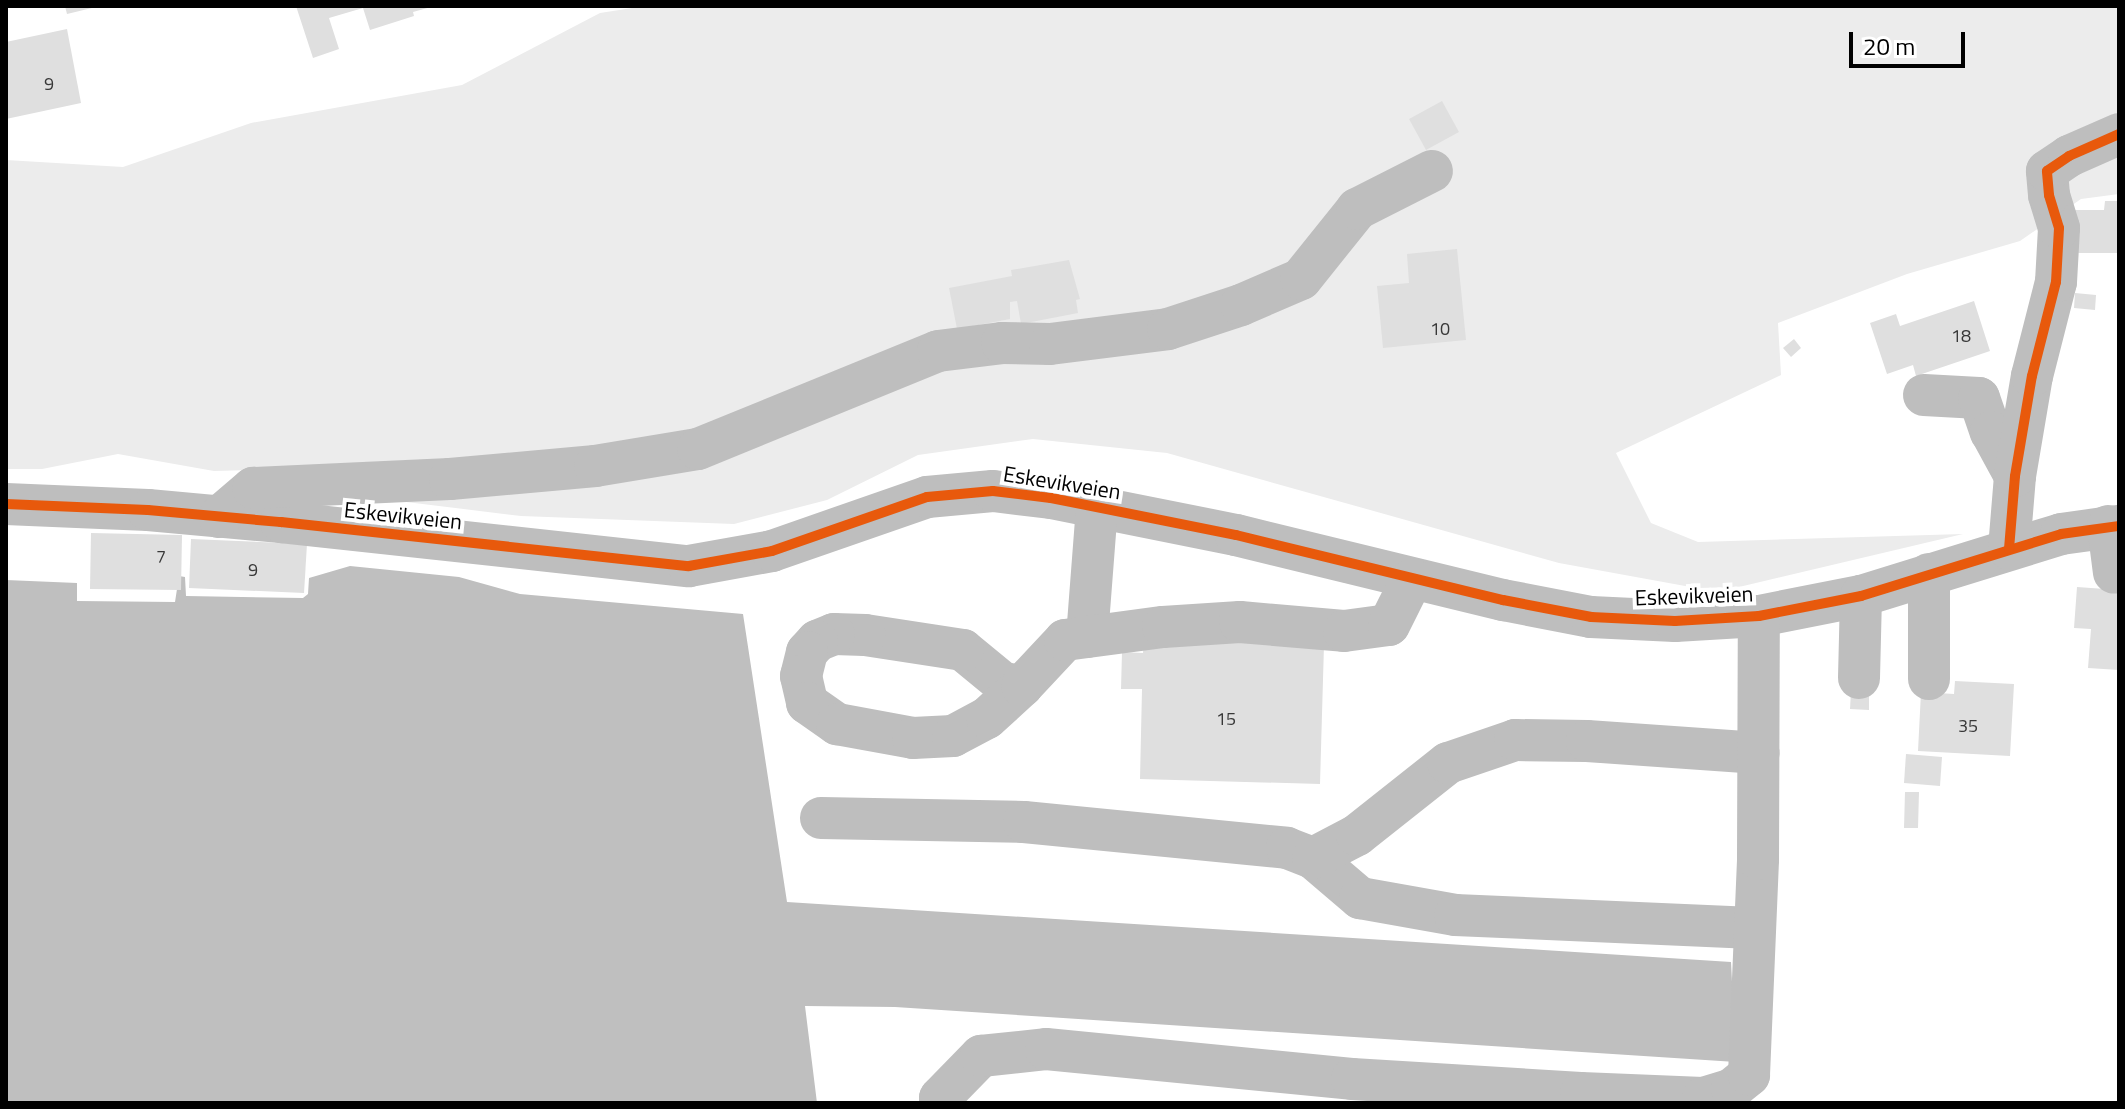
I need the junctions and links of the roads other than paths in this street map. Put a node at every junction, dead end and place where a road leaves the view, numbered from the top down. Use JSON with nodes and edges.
{"nodes":[{"id":1,"x":2119,"y":134,"type":"edge"},
{"id":2,"x":1432,"y":171,"type":"dead end"},
{"id":3,"x":1924,"y":395,"type":"dead end"},
{"id":4,"x":2015,"y":476,"type":"junction"},
{"id":5,"x":6,"y":504,"type":"edge"},
{"id":6,"x":1097,"y":508,"type":"junction"},
{"id":7,"x":219,"y":517,"type":"junction"},
{"id":8,"x":2114,"y":526,"type":"edge"},
{"id":9,"x":2009,"y":549,"type":"junction"},
{"id":10,"x":2114,"y":573,"type":"dead end"},
{"id":11,"x":1929,"y":574,"type":"junction"},
{"id":12,"x":1412,"y":579,"type":"junction"},
{"id":13,"x":1861,"y":596,"type":"junction"},
{"id":14,"x":1759,"y":616,"type":"junction"},
{"id":15,"x":1087,"y":637,"type":"junction"},
{"id":16,"x":1859,"y":678,"type":"dead end"},
{"id":17,"x":1929,"y":679,"type":"dead end"},
{"id":18,"x":1022,"y":686,"type":"dead end"},
{"id":19,"x":1759,"y":753,"type":"junction"},
{"id":20,"x":821,"y":818,"type":"dead end"},
{"id":21,"x":1313,"y":858,"type":"junction"},
{"id":22,"x":1753,"y":928,"type":"junction"},
{"id":23,"x":1748,"y":1089,"type":"edge"},
{"id":24,"x":940,"y":1103,"type":"edge"}],
"edges":[{"from":1,"to":4,"type":"street"},
{"from":2,"to":7,"type":"street"},
{"from":3,"to":4,"type":"street"},
{"from":4,"to":9,"type":"street"},
{"from":5,"to":7,"type":"street","name":"Eskevikveien"},
{"from":6,"to":7,"type":"street","name":"Eskevikveien"},
{"from":6,"to":12,"type":"street","name":"Eskevikveien"},
{"from":6,"to":15,"type":"street"},
{"from":8,"to":9,"type":"street","name":"Eskevikveien"},
{"from":8,"to":10,"type":"street"},
{"from":9,"to":11,"type":"street","name":"Eskevikveien"},
{"from":11,"to":13,"type":"street","name":"Eskevikveien"},
{"from":11,"to":17,"type":"street"},
{"from":12,"to":14,"type":"street","name":"Eskevikveien"},
{"from":12,"to":15,"type":"street"},
{"from":13,"to":14,"type":"street","name":"Eskevikveien"},
{"from":13,"to":16,"type":"street"},
{"from":14,"to":19,"type":"street"},
{"from":15,"to":18,"type":"street"},
{"from":19,"to":21,"type":"street"},
{"from":19,"to":22,"type":"street"},
{"from":20,"to":21,"type":"street"},
{"from":21,"to":22,"type":"street"},
{"from":22,"to":23,"type":"street"},
{"from":23,"to":24,"type":"street"}]}
